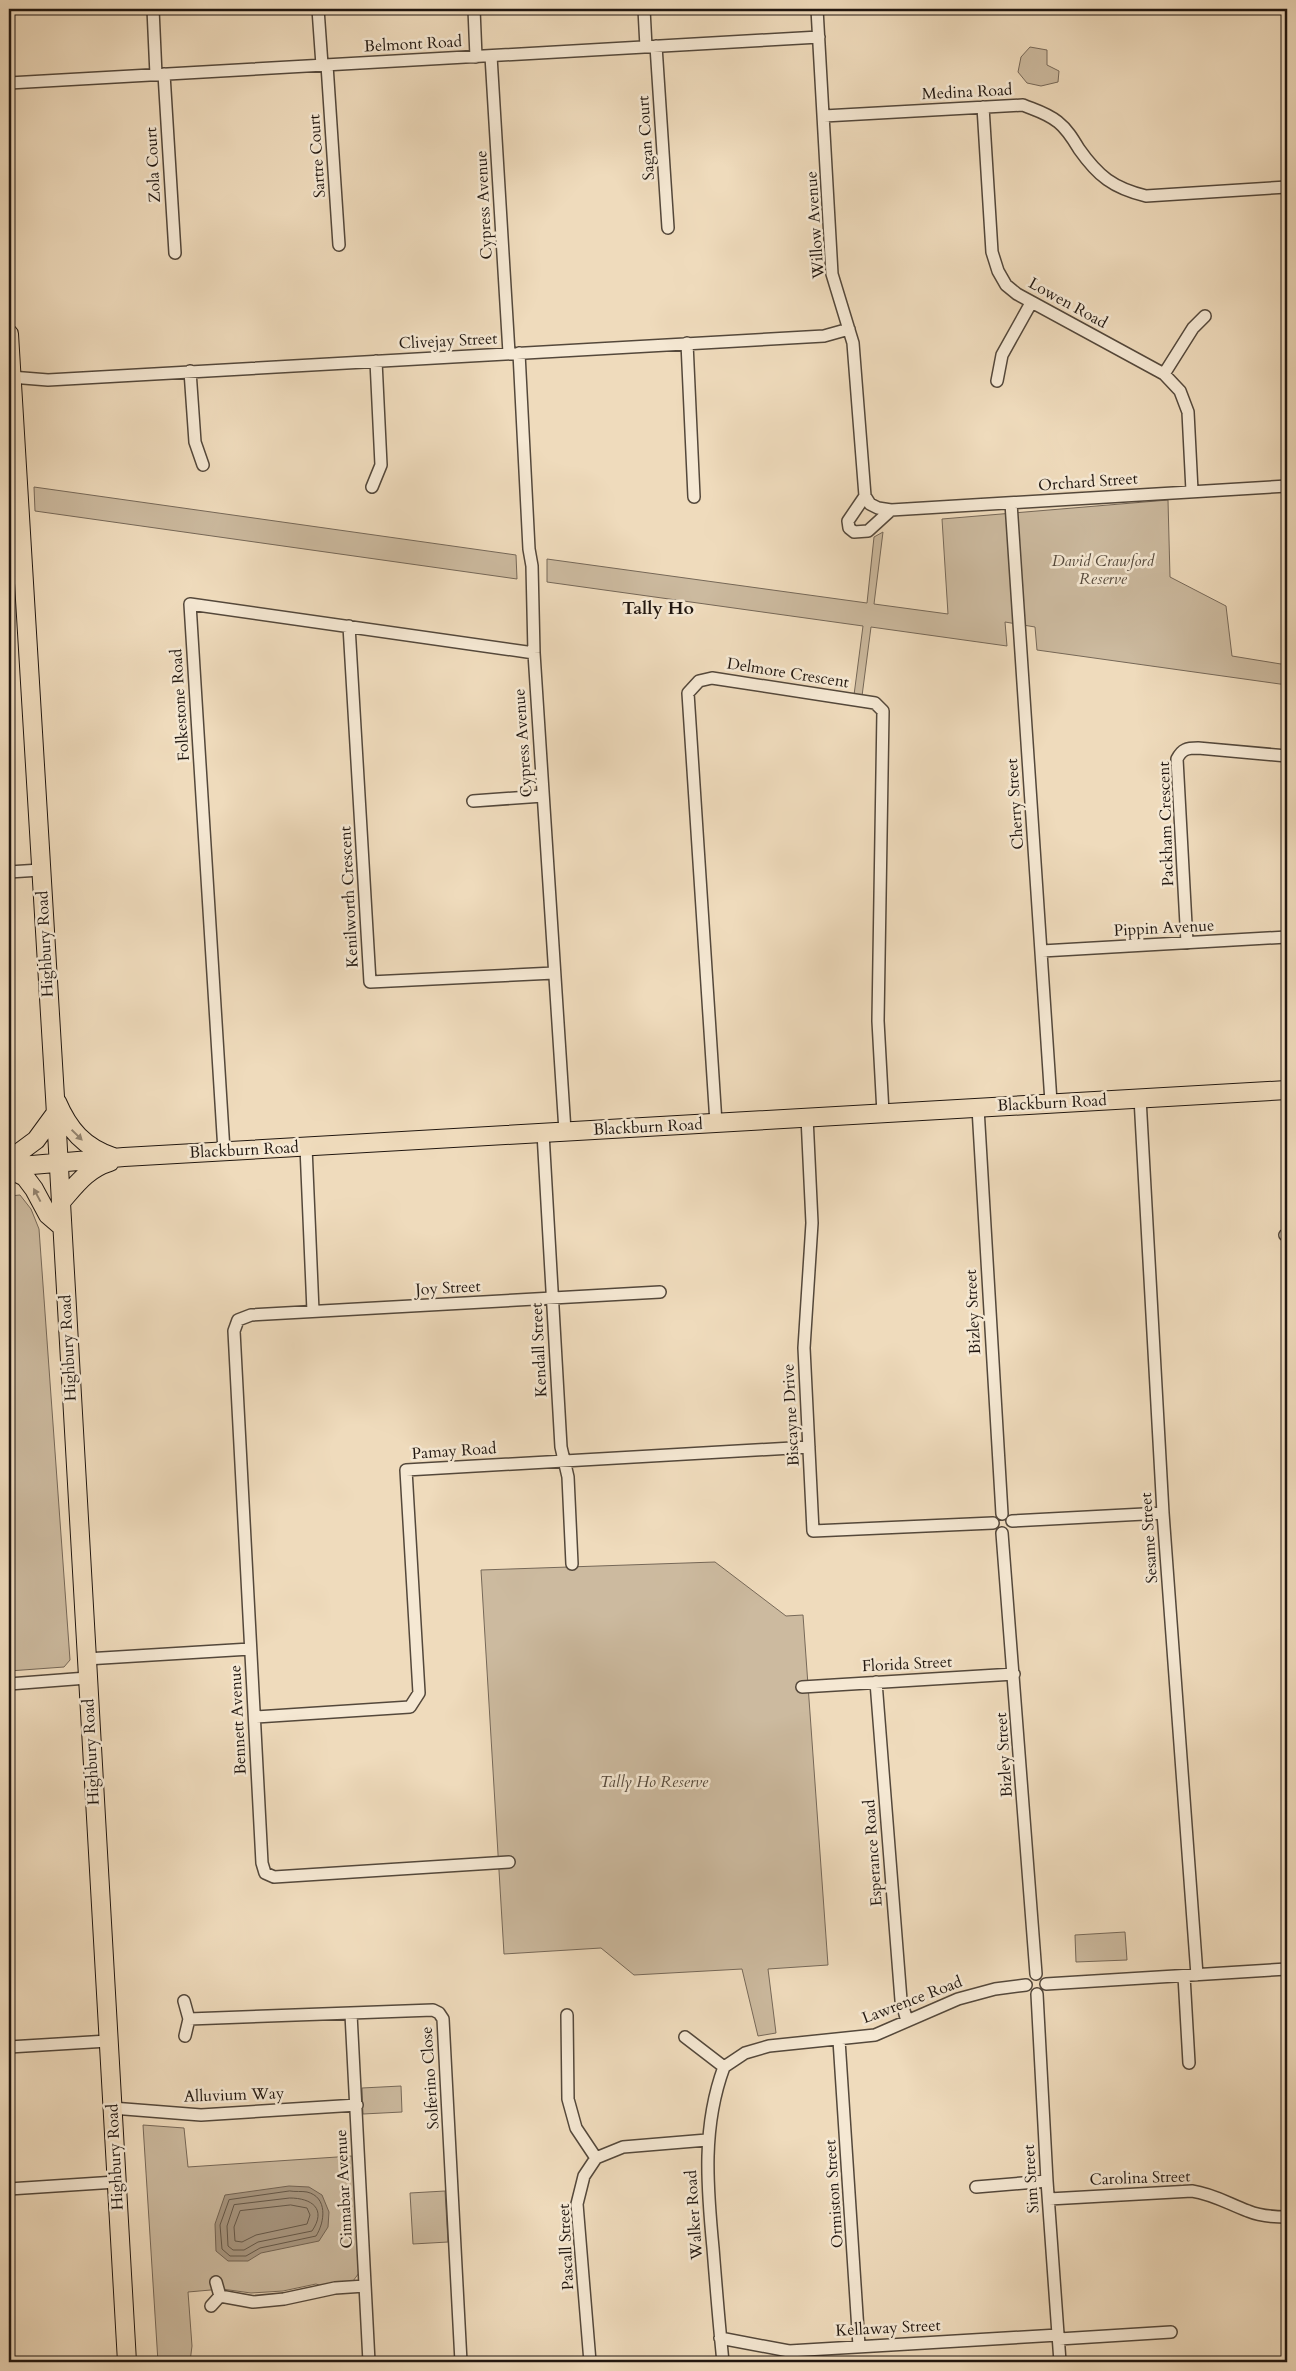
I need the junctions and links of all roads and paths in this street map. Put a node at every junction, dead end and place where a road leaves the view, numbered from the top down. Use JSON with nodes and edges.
{"nodes":[{"id":1,"x":152,"y":9,"type":"edge"},
{"id":2,"x":318,"y":9,"type":"edge"},
{"id":3,"x":474,"y":9,"type":"edge"},
{"id":4,"x":644,"y":9,"type":"edge"},
{"id":5,"x":817,"y":9,"type":"edge"},
{"id":6,"x":818,"y":37,"type":"junction"},
{"id":7,"x":651,"y":46,"type":"junction"},
{"id":8,"x":491,"y":56,"type":"junction"},
{"id":9,"x":476,"y":57,"type":"junction"},
{"id":10,"x":324,"y":65,"type":"junction"},
{"id":11,"x":160,"y":75,"type":"junction"},
{"id":12,"x":9,"y":84,"type":"edge"},
{"id":13,"x":983,"y":107,"type":"junction"},
{"id":14,"x":824,"y":116,"type":"junction"},
{"id":15,"x":1287,"y":187,"type":"edge"},
{"id":16,"x":668,"y":228,"type":"dead end"},
{"id":17,"x":340,"y":245,"type":"dead end"},
{"id":18,"x":174,"y":253,"type":"dead end"},
{"id":19,"x":1031,"y":303,"type":"junction"},
{"id":20,"x":1206,"y":316,"type":"dead end"},
{"id":21,"x":849,"y":329,"type":"junction"},
{"id":22,"x":9,"y":334,"type":"edge"},
{"id":23,"x":687,"y":343,"type":"junction"},
{"id":24,"x":514,"y":353,"type":"junction"},
{"id":25,"x":376,"y":361,"type":"junction"},
{"id":26,"x":190,"y":371,"type":"junction"},
{"id":27,"x":1164,"y":374,"type":"junction"},
{"id":28,"x":997,"y":381,"type":"dead end"},
{"id":29,"x":12,"y":382,"type":"junction"},
{"id":30,"x":11,"y":411,"type":"edge"},
{"id":31,"x":203,"y":464,"type":"dead end"},
{"id":32,"x":1287,"y":486,"type":"edge"},
{"id":33,"x":372,"y":487,"type":"dead end"},
{"id":34,"x":1192,"y":491,"type":"junction"},
{"id":35,"x":865,"y":496,"type":"junction"},
{"id":36,"x":694,"y":497,"type":"dead end"},
{"id":37,"x":1011,"y":503,"type":"junction"},
{"id":38,"x":891,"y":510,"type":"junction"},
{"id":39,"x":15,"y":557,"type":"edge"},
{"id":40,"x":350,"y":626,"type":"junction"},
{"id":41,"x":534,"y":653,"type":"junction"},
{"id":42,"x":1287,"y":756,"type":"edge"},
{"id":43,"x":543,"y":796,"type":"junction"},
{"id":44,"x":473,"y":801,"type":"dead end"},
{"id":45,"x":40,"y":870,"type":"junction"},
{"id":46,"x":9,"y":872,"type":"edge"},
{"id":47,"x":1287,"y":937,"type":"edge"},
{"id":48,"x":1188,"y":943,"type":"junction"},
{"id":49,"x":1042,"y":951,"type":"junction"},
{"id":50,"x":554,"y":973,"type":"junction"},
{"id":51,"x":1287,"y":1090,"type":"edge"},
{"id":52,"x":1140,"y":1098,"type":"junction"},
{"id":53,"x":1051,"y":1102,"type":"junction"},
{"id":54,"x":55,"y":1106,"type":"junction"},
{"id":55,"x":978,"y":1108,"type":"junction"},
{"id":56,"x":883,"y":1113,"type":"junction"},
{"id":57,"x":807,"y":1117,"type":"junction"},
{"id":58,"x":716,"y":1123,"type":"junction"},
{"id":59,"x":565,"y":1131,"type":"junction"},
{"id":60,"x":544,"y":1133,"type":"junction"},
{"id":61,"x":306,"y":1147,"type":"junction"},
{"id":62,"x":224,"y":1151,"type":"junction"},
{"id":63,"x":120,"y":1157,"type":"junction"},
{"id":64,"x":9,"y":1160,"type":"edge"},
{"id":65,"x":57,"y":1162,"type":"junction"},
{"id":66,"x":9,"y":1168,"type":"edge"},
{"id":67,"x":61,"y":1202,"type":"junction"},
{"id":68,"x":62,"y":1226,"type":"junction"},
{"id":69,"x":660,"y":1292,"type":"dead end"},
{"id":70,"x":553,"y":1299,"type":"junction"},
{"id":71,"x":313,"y":1311,"type":"junction"},
{"id":72,"x":238,"y":1320,"type":"joint"},
{"id":73,"x":809,"y":1447,"type":"junction"},
{"id":74,"x":564,"y":1460,"type":"junction"},
{"id":75,"x":1163,"y":1513,"type":"junction"},
{"id":76,"x":1002,"y":1514,"type":"junction"},
{"id":77,"x":1012,"y":1521,"type":"junction"},
{"id":78,"x":994,"y":1523,"type":"junction"},
{"id":79,"x":1002,"y":1533,"type":"junction"},
{"id":80,"x":572,"y":1564,"type":"dead end"},
{"id":81,"x":250,"y":1649,"type":"junction"},
{"id":82,"x":86,"y":1659,"type":"junction"},
{"id":83,"x":1014,"y":1674,"type":"junction"},
{"id":84,"x":87,"y":1678,"type":"junction"},
{"id":85,"x":876,"y":1682,"type":"junction"},
{"id":86,"x":9,"y":1684,"type":"edge"},
{"id":87,"x":802,"y":1687,"type":"dead end"},
{"id":88,"x":256,"y":1717,"type":"junction"},
{"id":89,"x":509,"y":1862,"type":"dead end"},
{"id":90,"x":1287,"y":1970,"type":"edge"},
{"id":91,"x":1036,"y":1974,"type":"junction"},
{"id":92,"x":1197,"y":1975,"type":"junction"},
{"id":93,"x":1184,"y":1976,"type":"junction"},
{"id":94,"x":1046,"y":1984,"type":"junction"},
{"id":95,"x":1026,"y":1986,"type":"junction"},
{"id":96,"x":1037,"y":1994,"type":"junction"},
{"id":97,"x":184,"y":2001,"type":"dead end"},
{"id":98,"x":351,"y":2014,"type":"junction"},
{"id":99,"x":567,"y":2015,"type":"dead end"},
{"id":100,"x":190,"y":2019,"type":"junction"},
{"id":101,"x":907,"y":2021,"type":"junction"},
{"id":102,"x":185,"y":2036,"type":"dead end"},
{"id":103,"x":685,"y":2037,"type":"dead end"},
{"id":104,"x":839,"y":2040,"type":"junction"},
{"id":105,"x":108,"y":2041,"type":"junction"},
{"id":106,"x":9,"y":2047,"type":"edge"},
{"id":107,"x":1189,"y":2063,"type":"dead end"},
{"id":108,"x":724,"y":2067,"type":"junction"},
{"id":109,"x":357,"y":2105,"type":"junction"},
{"id":110,"x":112,"y":2108,"type":"junction"},
{"id":111,"x":707,"y":2140,"type":"junction"},
{"id":112,"x":596,"y":2158,"type":"junction"},
{"id":113,"x":1047,"y":2181,"type":"junction"},
{"id":114,"x":116,"y":2182,"type":"junction"},
{"id":115,"x":976,"y":2187,"type":"dead end"},
{"id":116,"x":9,"y":2189,"type":"edge"},
{"id":117,"x":1049,"y":2199,"type":"junction"},
{"id":118,"x":1287,"y":2217,"type":"edge"},
{"id":119,"x":216,"y":2282,"type":"dead end"},
{"id":120,"x":365,"y":2286,"type":"junction"},
{"id":121,"x":220,"y":2296,"type":"junction"},
{"id":122,"x":212,"y":2306,"type":"dead end"},
{"id":123,"x":1171,"y":2332,"type":"dead end"},
{"id":124,"x":1058,"y":2337,"type":"junction"},
{"id":125,"x":720,"y":2338,"type":"junction"},
{"id":126,"x":860,"y":2346,"type":"junction"},
{"id":127,"x":127,"y":2362,"type":"edge"},
{"id":128,"x":369,"y":2362,"type":"edge"},
{"id":129,"x":461,"y":2362,"type":"edge"},
{"id":130,"x":590,"y":2362,"type":"edge"},
{"id":131,"x":723,"y":2362,"type":"edge"},
{"id":132,"x":1060,"y":2362,"type":"edge"}],
"edges":[{"from":1,"to":11,"type":"street","name":"Zola Court"},
{"from":2,"to":10,"type":"street","name":"Sartre Court"},
{"from":3,"to":9,"type":"street"},
{"from":4,"to":7,"type":"street","name":"Sagan Court"},
{"from":5,"to":6,"type":"street","name":"Willow Avenue"},
{"from":6,"to":7,"type":"street","name":"Belmont Road"},
{"from":6,"to":14,"type":"street","name":"Willow Avenue"},
{"from":7,"to":8,"type":"street","name":"Belmont Road"},
{"from":7,"to":16,"type":"street","name":"Sagan Court"},
{"from":8,"to":9,"type":"street","name":"Belmont Road"},
{"from":8,"to":24,"type":"street","name":"Cypress Avenue"},
{"from":9,"to":10,"type":"street","name":"Belmont Road"},
{"from":10,"to":11,"type":"street","name":"Belmont Road"},
{"from":10,"to":17,"type":"street","name":"Sartre Court"},
{"from":11,"to":12,"type":"street","name":"Belmont Road"},
{"from":11,"to":18,"type":"street","name":"Zola Court"},
{"from":13,"to":14,"type":"street","name":"Medina Road"},
{"from":13,"to":15,"type":"street","name":"Medina Road"},
{"from":13,"to":19,"type":"street","name":"Lowen Road"},
{"from":14,"to":21,"type":"street","name":"Willow Avenue"},
{"from":19,"to":27,"type":"street","name":"Lowen Road"},
{"from":19,"to":28,"type":"street"},
{"from":20,"to":27,"type":"street"},
{"from":21,"to":23,"type":"street","name":"Clivejay Street"},
{"from":21,"to":35,"type":"street","name":"Willow Avenue"},
{"from":22,"to":29,"type":"main road","name":"Highbury Road"},
{"from":23,"to":24,"type":"street","name":"Clivejay Street"},
{"from":23,"to":36,"type":"street"},
{"from":24,"to":25,"type":"street","name":"Clivejay Street"},
{"from":24,"to":41,"type":"street","name":"Cypress Avenue"},
{"from":25,"to":26,"type":"street","name":"Clivejay Street"},
{"from":25,"to":33,"type":"street"},
{"from":26,"to":29,"type":"street","name":"Clivejay Street"},
{"from":26,"to":31,"type":"street"},
{"from":27,"to":34,"type":"street","name":"Lowen Road"},
{"from":29,"to":30,"type":"main road","name":"Highbury Road"},
{"from":30,"to":39,"type":"main road","name":"Highbury Road"},
{"from":32,"to":34,"type":"street","name":"Orchard Street"},
{"from":34,"to":37,"type":"street","name":"Orchard Street"},
{"from":35,"to":38,"type":"street","name":"Orchard Street"},
{"from":35,"to":38,"type":"street"},
{"from":37,"to":38,"type":"street","name":"Orchard Street"},
{"from":37,"to":49,"type":"street","name":"Cherry Street"},
{"from":39,"to":45,"type":"main road","name":"Highbury Road"},
{"from":40,"to":41,"type":"street","name":"Folkestone Road"},
{"from":40,"to":50,"type":"street","name":"Kenilworth Crescent"},
{"from":40,"to":62,"type":"street","name":"Folkestone Road"},
{"from":41,"to":43,"type":"street","name":"Cypress Avenue"},
{"from":42,"to":48,"type":"street","name":"Packham Crescent"},
{"from":43,"to":44,"type":"street"},
{"from":43,"to":50,"type":"street","name":"Cypress Avenue"},
{"from":45,"to":46,"type":"street"},
{"from":45,"to":54,"type":"main road","name":"Highbury Road"},
{"from":47,"to":48,"type":"street","name":"Pippin Avenue"},
{"from":48,"to":49,"type":"street","name":"Pippin Avenue"},
{"from":49,"to":53,"type":"street","name":"Cherry Street"},
{"from":50,"to":59,"type":"street","name":"Cypress Avenue"},
{"from":51,"to":52,"type":"main road","name":"Blackburn Road"},
{"from":52,"to":53,"type":"main road","name":"Blackburn Road"},
{"from":52,"to":75,"type":"street","name":"Sesame Street"},
{"from":53,"to":55,"type":"main road","name":"Blackburn Road"},
{"from":54,"to":63,"type":"main road","one_way":true},
{"from":54,"to":64,"type":"main road"},
{"from":54,"to":65,"type":"main road","name":"Highbury Road"},
{"from":55,"to":56,"type":"main road","name":"Blackburn Road"},
{"from":55,"to":76,"type":"street","name":"Bizley Street"},
{"from":56,"to":57,"type":"main road","name":"Blackburn Road"},
{"from":56,"to":58,"type":"street","name":"Delmore Crescent"},
{"from":57,"to":58,"type":"main road","name":"Blackburn Road"},
{"from":57,"to":73,"type":"street","name":"Biscayne Drive"},
{"from":58,"to":59,"type":"main road","name":"Blackburn Road"},
{"from":59,"to":60,"type":"main road","name":"Blackburn Road"},
{"from":60,"to":61,"type":"main road","name":"Blackburn Road"},
{"from":60,"to":70,"type":"street","name":"Kendall Street"},
{"from":61,"to":62,"type":"main road","name":"Blackburn Road"},
{"from":61,"to":71,"type":"street"},
{"from":62,"to":63,"type":"main road","name":"Blackburn Road"},
{"from":63,"to":65,"type":"main road","name":"Blackburn Road"},
{"from":63,"to":67,"type":"main road"},
{"from":65,"to":66,"type":"main road","name":"Blackburn Road"},
{"from":65,"to":67,"type":"main road","name":"Highbury Road"},
{"from":68,"to":66,"type":"main road","one_way":true},
{"from":67,"to":68,"type":"main road","name":"Highbury Road"},
{"from":68,"to":82,"type":"main road","name":"Highbury Road"},
{"from":69,"to":70,"type":"street","name":"Joy Street"},
{"from":70,"to":71,"type":"street","name":"Joy Street"},
{"from":70,"to":74,"type":"street","name":"Kendall Street"},
{"from":71,"to":72,"type":"street","name":"Joy Street"},
{"from":72,"to":81,"type":"street","name":"Bennett Avenue"},
{"from":73,"to":74,"type":"street","name":"Pamay Road"},
{"from":73,"to":78,"type":"street","name":"Biscayne Drive"},
{"from":74,"to":80,"type":"street","name":"Kendall Street"},
{"from":74,"to":88,"type":"street","name":"Pamay Road"},
{"from":75,"to":77,"type":"street"},
{"from":75,"to":92,"type":"street","name":"Sesame Street"},
{"from":76,"to":77,"type":"street"},
{"from":76,"to":78,"type":"street"},
{"from":77,"to":79,"type":"street"},
{"from":78,"to":79,"type":"street"},
{"from":79,"to":83,"type":"street","name":"Bizley Street"},
{"from":81,"to":82,"type":"street"},
{"from":81,"to":88,"type":"street","name":"Bennett Avenue"},
{"from":82,"to":84,"type":"main road","name":"Highbury Road"},
{"from":83,"to":85,"type":"street","name":"Florida Street"},
{"from":83,"to":91,"type":"street","name":"Bizley Street"},
{"from":84,"to":86,"type":"street"},
{"from":84,"to":105,"type":"main road","name":"Highbury Road"},
{"from":85,"to":87,"type":"street","name":"Florida Street"},
{"from":85,"to":101,"type":"street","name":"Esperance Road"},
{"from":88,"to":89,"type":"street","name":"Bennett Avenue"},
{"from":90,"to":92,"type":"street"},
{"from":91,"to":94,"type":"street"},
{"from":91,"to":95,"type":"street"},
{"from":92,"to":93,"type":"street"},
{"from":93,"to":94,"type":"street"},
{"from":93,"to":107,"type":"street"},
{"from":94,"to":96,"type":"street"},
{"from":95,"to":96,"type":"street"},
{"from":95,"to":101,"type":"street","name":"Lawrence Road"},
{"from":96,"to":113,"type":"street","name":"Sim Street"},
{"from":97,"to":100,"type":"street"},
{"from":98,"to":100,"type":"street","name":"Solferino Close"},
{"from":98,"to":109,"type":"street","name":"Cinnabar Avenue"},
{"from":98,"to":129,"type":"street","name":"Solferino Close"},
{"from":99,"to":112,"type":"street"},
{"from":100,"to":102,"type":"street"},
{"from":101,"to":104,"type":"street","name":"Lawrence Road"},
{"from":103,"to":108,"type":"street"},
{"from":104,"to":108,"type":"street","name":"Lawrence Road"},
{"from":104,"to":126,"type":"street","name":"Ormiston Street"},
{"from":105,"to":106,"type":"street"},
{"from":105,"to":110,"type":"main road","name":"Highbury Road"},
{"from":108,"to":111,"type":"street","name":"Walker Road"},
{"from":109,"to":110,"type":"street","name":"Alluvium Way"},
{"from":109,"to":120,"type":"street","name":"Cinnabar Avenue"},
{"from":110,"to":114,"type":"main road","name":"Highbury Road"},
{"from":111,"to":112,"type":"street"},
{"from":111,"to":125,"type":"street","name":"Walker Road"},
{"from":112,"to":130,"type":"street","name":"Pascall Street"},
{"from":113,"to":115,"type":"street"},
{"from":113,"to":117,"type":"street","name":"Sim Street"},
{"from":114,"to":116,"type":"street"},
{"from":114,"to":127,"type":"main road","name":"Highbury Road"},
{"from":117,"to":118,"type":"street","name":"Carolina Street"},
{"from":117,"to":124,"type":"street","name":"Sim Street"},
{"from":119,"to":121,"type":"street"},
{"from":120,"to":121,"type":"street"},
{"from":120,"to":128,"type":"street","name":"Cinnabar Avenue"},
{"from":121,"to":122,"type":"street"},
{"from":123,"to":124,"type":"street","name":"Kellaway Street"},
{"from":124,"to":126,"type":"street","name":"Kellaway Street"},
{"from":124,"to":132,"type":"street","name":"Sim Street"},
{"from":125,"to":126,"type":"street","name":"Kellaway Street"},
{"from":125,"to":131,"type":"street","name":"Walker Road"}]}
